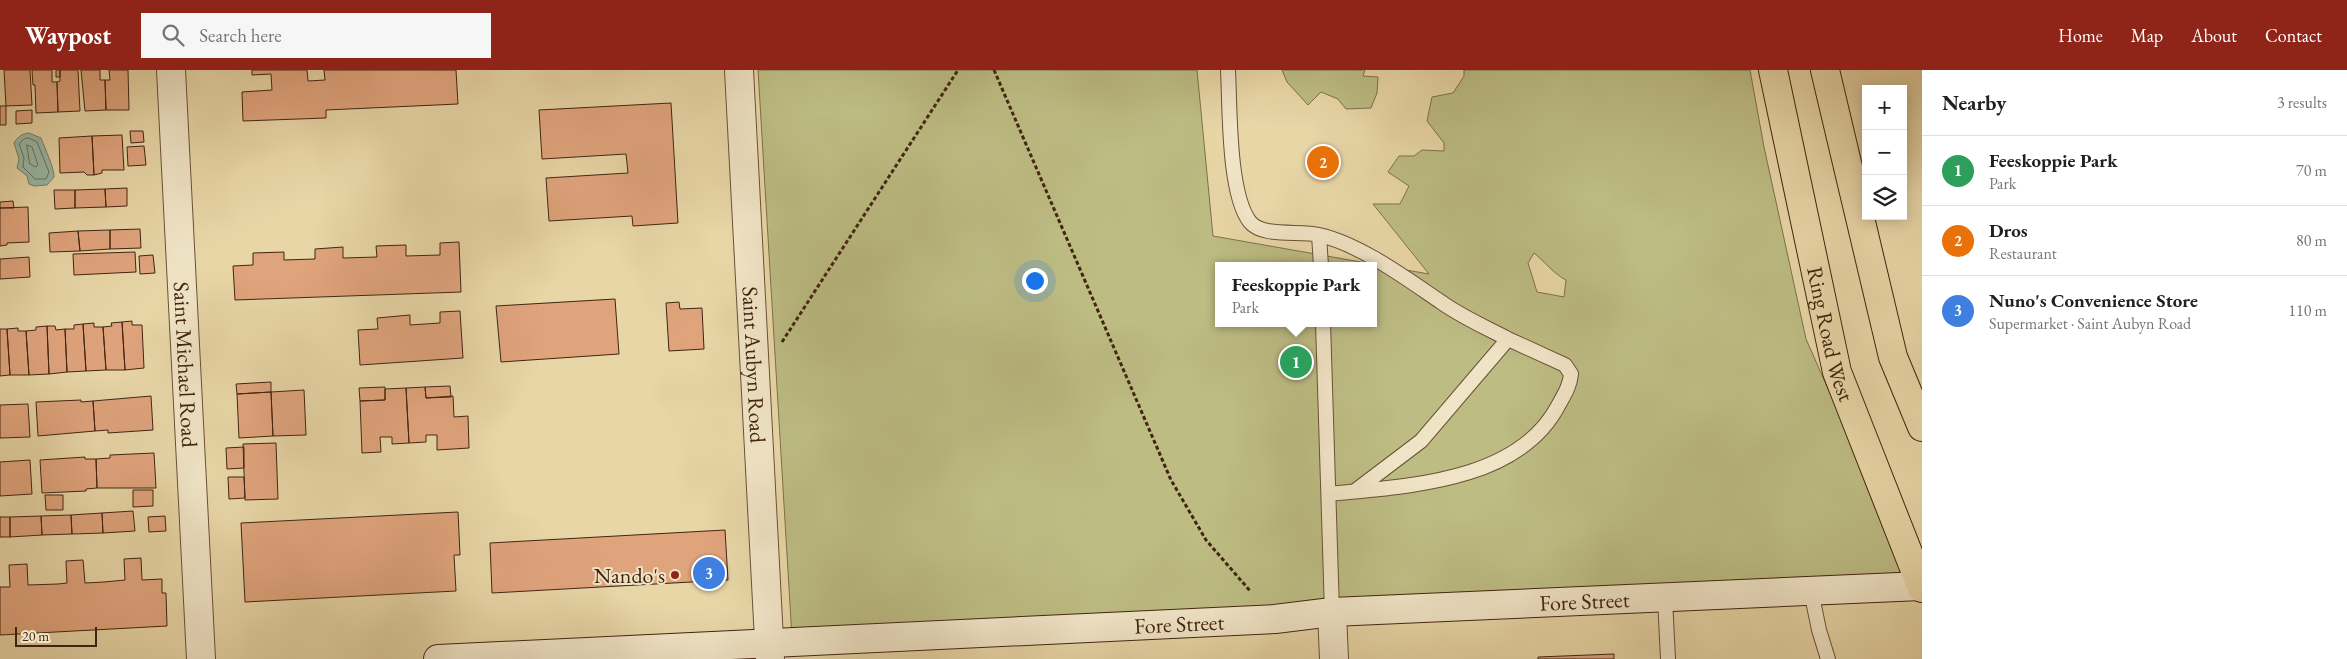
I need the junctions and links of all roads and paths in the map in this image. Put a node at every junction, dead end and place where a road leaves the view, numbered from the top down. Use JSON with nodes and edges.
{"nodes":[{"id":1,"x":171,"y":70,"type":"edge"},
{"id":2,"x":739,"y":70,"type":"edge"},
{"id":3,"x":958,"y":70,"type":"edge"},
{"id":4,"x":994,"y":70,"type":"edge"},
{"id":5,"x":1228,"y":70,"type":"edge"},
{"id":6,"x":1773,"y":70,"type":"edge"},
{"id":7,"x":1825,"y":70,"type":"edge"},
{"id":8,"x":1319,"y":234,"type":"junction"},
{"id":9,"x":1320,"y":262,"type":"edge"},
{"id":10,"x":1323,"y":327,"type":"edge"},
{"id":11,"x":1508,"y":339,"type":"junction"},
{"id":12,"x":781,"y":343,"type":"dead end"},
{"id":13,"x":1922,"y":427,"type":"edge"},
{"id":14,"x":1355,"y":491,"type":"junction"},
{"id":15,"x":1329,"y":494,"type":"junction"},
{"id":16,"x":1922,"y":586,"type":"edge"},
{"id":17,"x":1811,"y":591,"type":"junction"},
{"id":18,"x":1665,"y":598,"type":"junction"},
{"id":19,"x":1332,"y":612,"type":"junction"},
{"id":20,"x":1275,"y":619,"type":"junction"},
{"id":21,"x":770,"y":651,"type":"edge"},
{"id":22,"x":201,"y":659,"type":"edge"},
{"id":23,"x":438,"y":659,"type":"edge"},
{"id":24,"x":1334,"y":659,"type":"edge"},
{"id":25,"x":1668,"y":659,"type":"edge"},
{"id":26,"x":1828,"y":659,"type":"edge"}],
"edges":[{"from":1,"to":22,"type":"street","name":"Saint Michael Road"},
{"from":2,"to":21,"type":"street","name":"Saint Aubyn Road"},
{"from":3,"to":12,"type":"path"},
{"from":4,"to":20,"type":"path"},
{"from":5,"to":8,"type":"lane"},
{"from":6,"to":16,"type":"main road","name":"Ring Road West"},
{"from":7,"to":13,"type":"main road"},
{"from":8,"to":9,"type":"lane"},
{"from":8,"to":11,"type":"lane"},
{"from":10,"to":15,"type":"lane"},
{"from":11,"to":14,"type":"lane"},
{"from":11,"to":14,"type":"lane"},
{"from":14,"to":15,"type":"lane"},
{"from":15,"to":19,"type":"lane"},
{"from":16,"to":17,"type":"street","name":"Fore Street"},
{"from":17,"to":18,"type":"street","name":"Fore Street"},
{"from":17,"to":26,"type":"lane"},
{"from":18,"to":19,"type":"street","name":"Fore Street"},
{"from":18,"to":25,"type":"lane"},
{"from":19,"to":20,"type":"street","name":"Fore Street"},
{"from":19,"to":24,"type":"street"},
{"from":20,"to":21,"type":"street","name":"Fore Street"},
{"from":21,"to":23,"type":"street","name":"Fore Street"}]}
